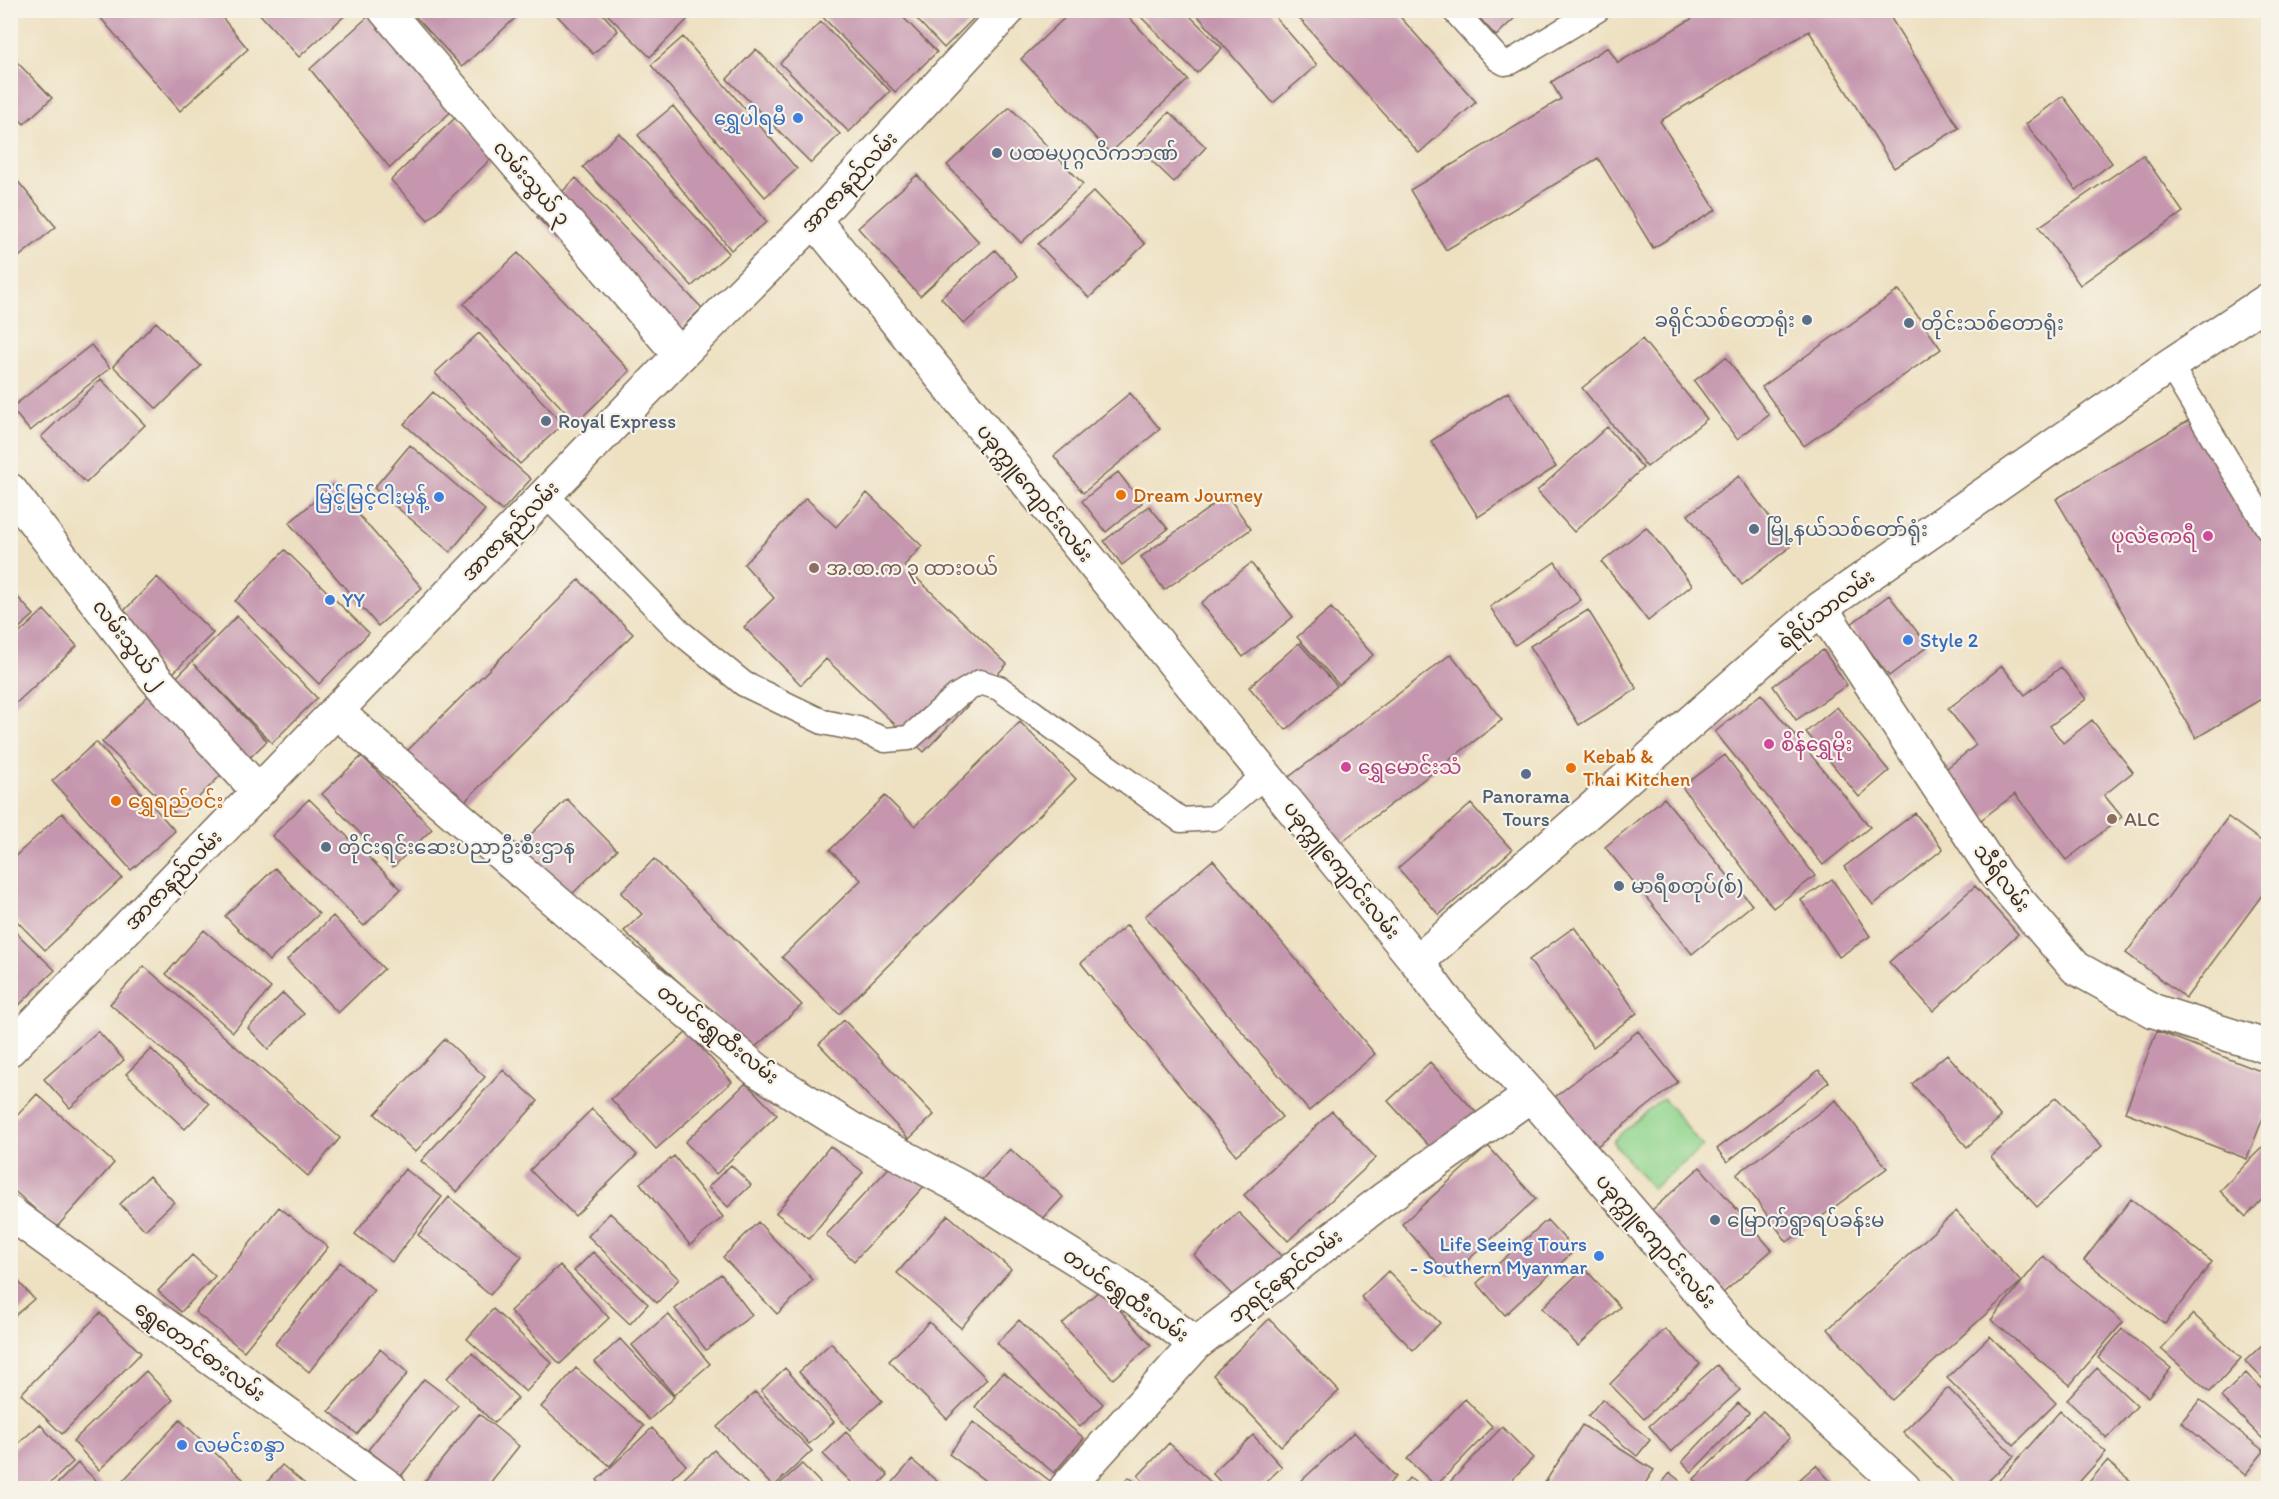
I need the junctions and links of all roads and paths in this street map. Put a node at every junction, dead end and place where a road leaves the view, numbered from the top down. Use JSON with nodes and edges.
{"nodes":[{"id":1,"x":384,"y":10,"type":"edge"},
{"id":2,"x":1008,"y":10,"type":"edge"},
{"id":3,"x":1454,"y":10,"type":"edge"},
{"id":4,"x":1597,"y":10,"type":"edge"},
{"id":5,"x":814,"y":220,"type":"junction"},
{"id":6,"x":2268,"y":300,"type":"edge"},
{"id":7,"x":680,"y":355,"type":"junction"},
{"id":8,"x":2170,"y":365,"type":"junction"},
{"id":9,"x":10,"y":490,"type":"edge"},
{"id":10,"x":546,"y":495,"type":"junction"},
{"id":11,"x":2268,"y":528,"type":"edge"},
{"id":12,"x":1821,"y":608,"type":"junction"},
{"id":13,"x":336,"y":711,"type":"junction"},
{"id":14,"x":1264,"y":776,"type":"junction"},
{"id":15,"x":258,"y":791,"type":"junction"},
{"id":16,"x":1417,"y":962,"type":"junction"},
{"id":17,"x":12,"y":1044,"type":"edge"},
{"id":18,"x":2268,"y":1047,"type":"edge"},
{"id":19,"x":1531,"y":1095,"type":"junction"},
{"id":20,"x":10,"y":1214,"type":"edge"},
{"id":21,"x":1196,"y":1344,"type":"junction"},
{"id":22,"x":390,"y":1488,"type":"edge"},
{"id":23,"x":1066,"y":1488,"type":"edge"},
{"id":24,"x":1904,"y":1488,"type":"edge"}],
"edges":[{"from":1,"to":7,"type":"street","name":"လမ်းသွယ် ၃"},
{"from":2,"to":5,"type":"street","name":"အာဇာနည်လမ်း"},
{"from":3,"to":4,"type":"lane"},
{"from":5,"to":7,"type":"street","name":"အာဇာနည်လမ်း"},
{"from":5,"to":14,"type":"street","name":"ပခုက္ကူကျောင်းလမ်း"},
{"from":6,"to":8,"type":"street","name":"ရဲရိပ်သာလမ်း"},
{"from":7,"to":10,"type":"street","name":"အာဇာနည်လမ်း"},
{"from":8,"to":11,"type":"lane"},
{"from":8,"to":12,"type":"street","name":"ရဲရိပ်သာလမ်း"},
{"from":9,"to":15,"type":"street","name":"လမ်းသွယ် ၂"},
{"from":10,"to":13,"type":"street","name":"အာဇာနည်လမ်း"},
{"from":10,"to":14,"type":"lane"},
{"from":12,"to":16,"type":"street","name":"ရဲရိပ်သာလမ်း"},
{"from":12,"to":18,"type":"street","name":"သီရိလမ်း"},
{"from":13,"to":15,"type":"street","name":"အာဇာနည်လမ်း"},
{"from":13,"to":21,"type":"street","name":"တပင်ရွှေထီးလမ်း"},
{"from":14,"to":16,"type":"street","name":"ပခုက္ကူကျောင်းလမ်း"},
{"from":15,"to":17,"type":"street","name":"အာဇာနည်လမ်း"},
{"from":16,"to":19,"type":"street","name":"ပခုက္ကူကျောင်းလမ်း"},
{"from":19,"to":21,"type":"street","name":"ဘုရင့်နောင်လမ်း"},
{"from":19,"to":24,"type":"street","name":"ပခုက္ကူကျောင်းလမ်း"},
{"from":20,"to":22,"type":"street","name":"ရွှေတောင်ဓားလမ်း"},
{"from":21,"to":23,"type":"street","name":"ဘုရင့်နောင်လမ်း"}]}
